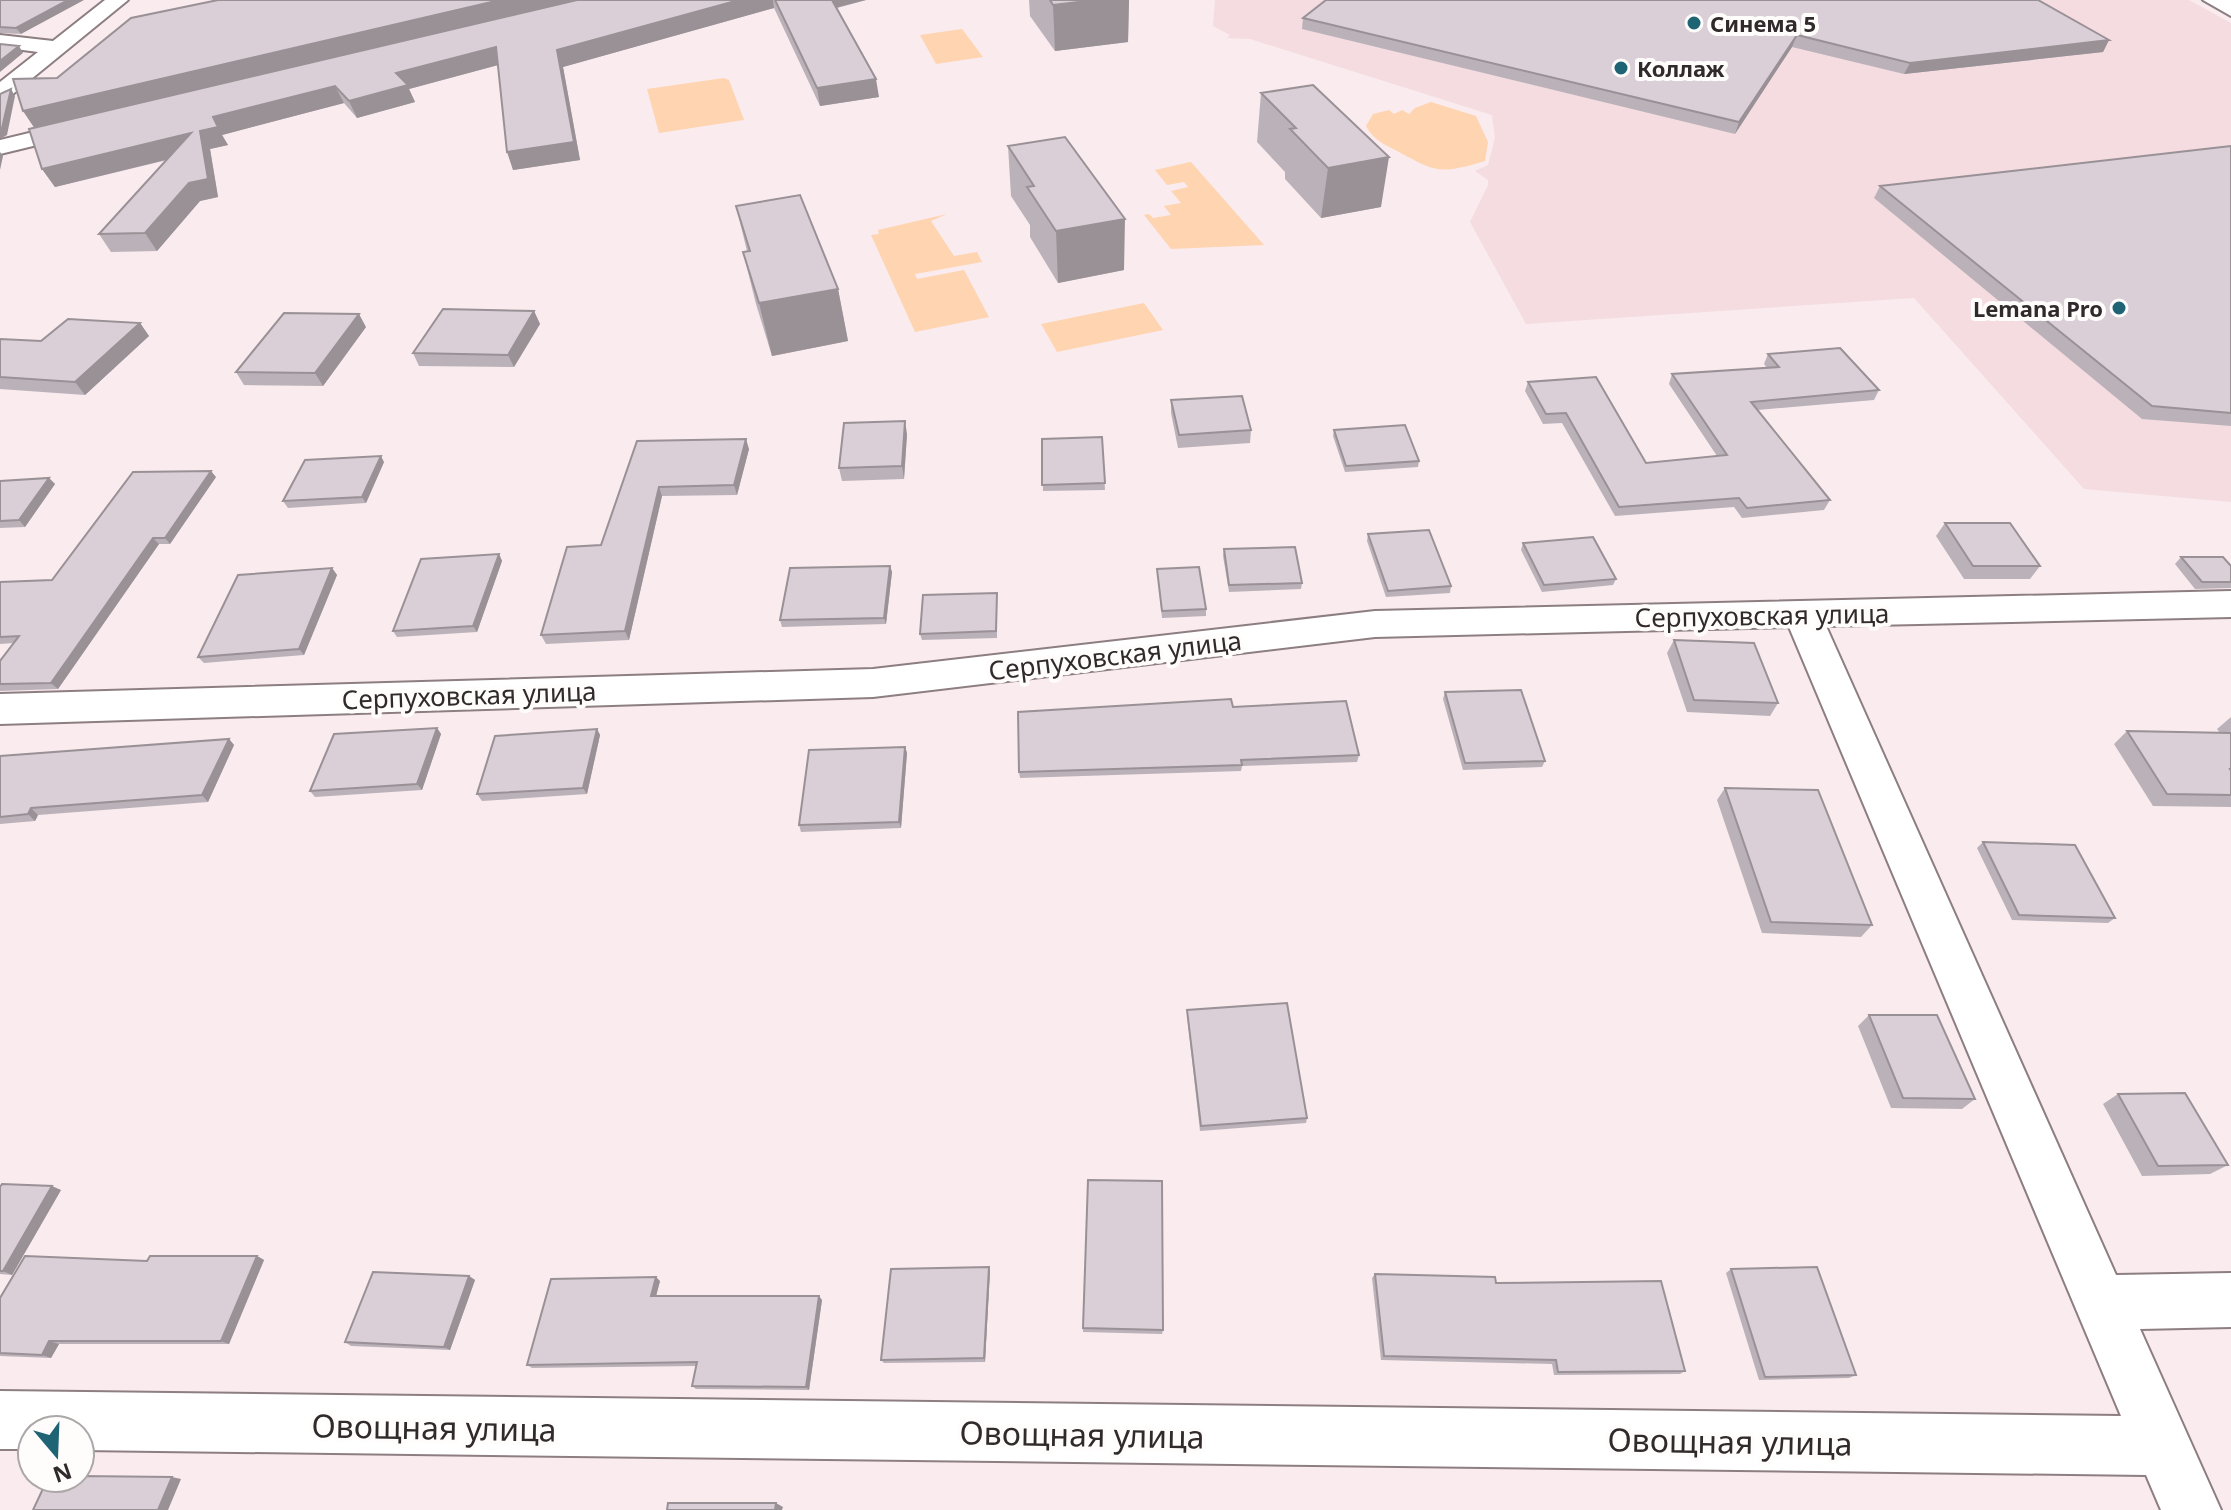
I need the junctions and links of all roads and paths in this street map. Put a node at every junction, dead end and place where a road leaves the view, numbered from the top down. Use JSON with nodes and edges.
{"nodes":[{"id":1,"x":118,"y":0,"type":"edge"},
{"id":2,"x":2214,"y":0,"type":"edge"},
{"id":3,"x":2231,"y":9,"type":"edge"},
{"id":4,"x":0,"y":41,"type":"edge"},
{"id":5,"x":57,"y":48,"type":"junction"},
{"id":6,"x":0,"y":93,"type":"edge"},
{"id":7,"x":107,"y":121,"type":"edge"},
{"id":8,"x":0,"y":147,"type":"edge"},
{"id":9,"x":2231,"y":604,"type":"edge"},
{"id":10,"x":1802,"y":614,"type":"junction"},
{"id":11,"x":0,"y":709,"type":"edge"},
{"id":12,"x":2231,"y":1300,"type":"edge"},
{"id":13,"x":2100,"y":1302,"type":"junction"},
{"id":14,"x":0,"y":1420,"type":"edge"},
{"id":15,"x":2163,"y":1446,"type":"junction"},
{"id":16,"x":2191,"y":1510,"type":"edge"}],
"edges":[{"from":1,"to":5,"type":"street"},
{"from":2,"to":3,"type":"street"},
{"from":4,"to":5,"type":"street"},
{"from":5,"to":6,"type":"street"},
{"from":7,"to":8,"type":"street"},
{"from":9,"to":10,"type":"street","name":"Серпуховская улица"},
{"from":10,"to":11,"type":"street","name":"Серпуховская улица"},
{"from":10,"to":13,"type":"street"},
{"from":12,"to":13,"type":"street"},
{"from":13,"to":15,"type":"street"},
{"from":14,"to":15,"type":"street","name":"Овощная улица"},
{"from":15,"to":16,"type":"street"}]}
